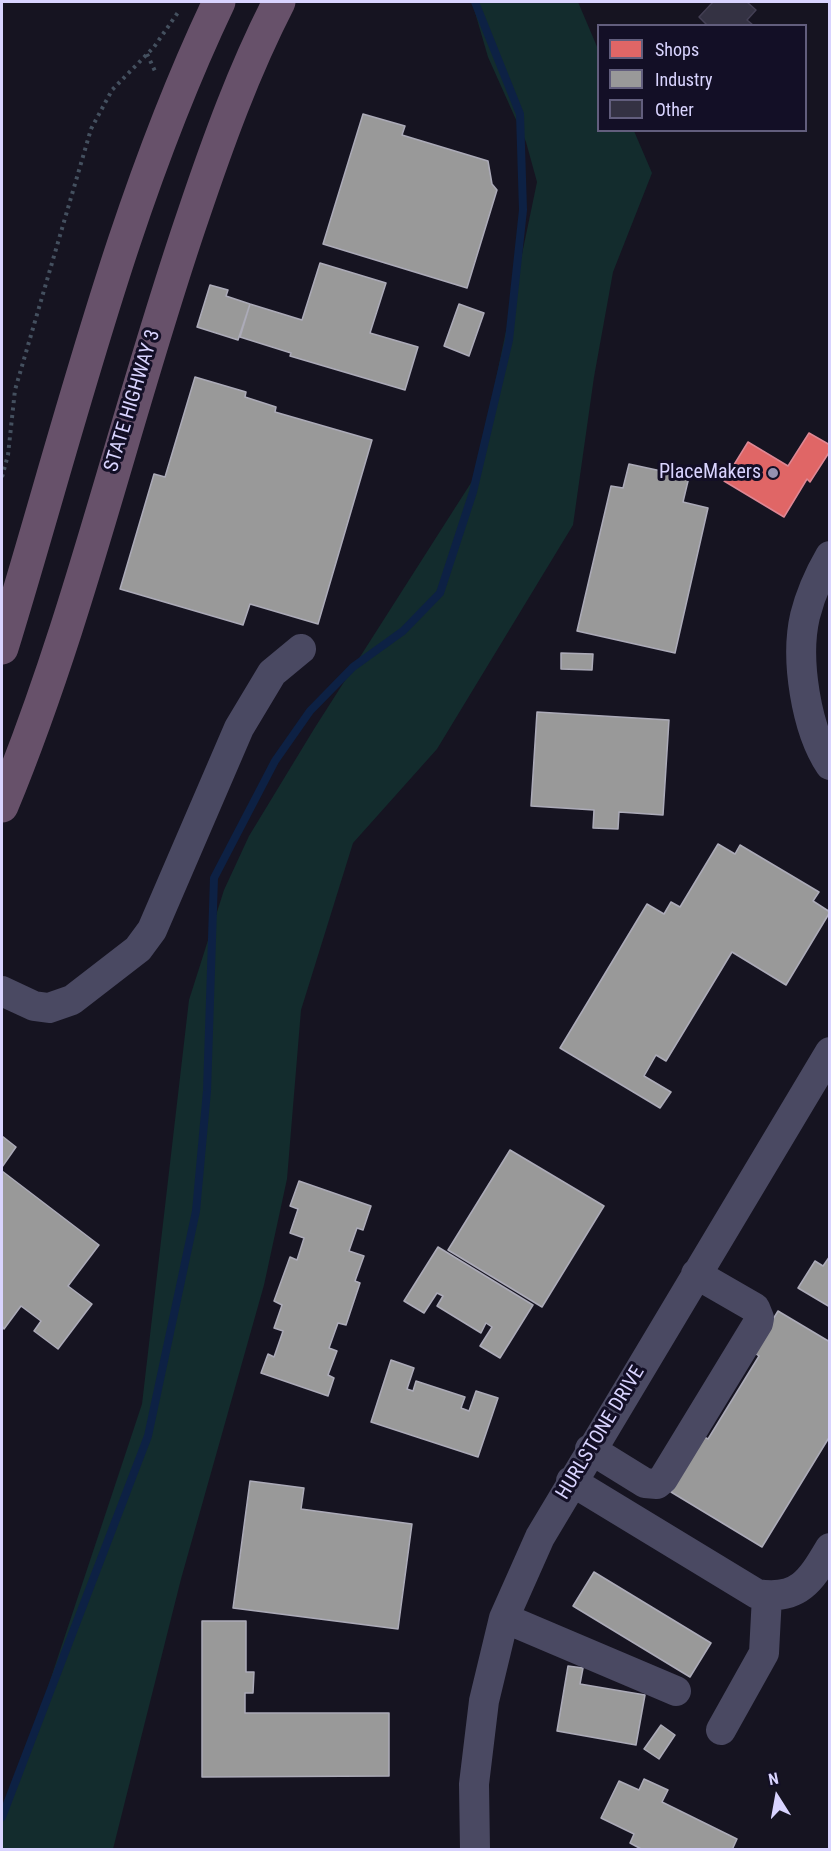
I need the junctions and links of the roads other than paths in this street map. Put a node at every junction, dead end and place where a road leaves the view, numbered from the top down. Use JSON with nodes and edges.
{"nodes":[{"id":1,"x":219,"y":2,"type":"edge"},
{"id":2,"x":279,"y":2,"type":"edge"},
{"id":3,"x":830,"y":556,"type":"edge"},
{"id":4,"x":2,"y":648,"type":"edge"},
{"id":5,"x":301,"y":649,"type":"dead end"},
{"id":6,"x":830,"y":765,"type":"edge"},
{"id":7,"x":9,"y":770,"type":"edge"},
{"id":8,"x":2,"y":806,"type":"edge"},
{"id":9,"x":2,"y":991,"type":"edge"},
{"id":10,"x":830,"y":1052,"type":"edge"},
{"id":11,"x":696,"y":1274,"type":"junction"},
{"id":12,"x":590,"y":1449,"type":"junction"},
{"id":13,"x":572,"y":1481,"type":"junction"},
{"id":14,"x":830,"y":1548,"type":"edge"},
{"id":15,"x":767,"y":1596,"type":"junction"},
{"id":16,"x":504,"y":1618,"type":"junction"},
{"id":17,"x":676,"y":1691,"type":"dead end"},
{"id":18,"x":721,"y":1730,"type":"dead end"},
{"id":19,"x":475,"y":1850,"type":"edge"}],
"edges":[{"from":1,"to":4,"type":"highway"},
{"from":2,"to":7,"type":"highway","name":"STATE HIGHWAY 3"},
{"from":3,"to":6,"type":"street"},
{"from":5,"to":9,"type":"street"},
{"from":7,"to":8,"type":"highway","name":"STATE HIGHWAY 3"},
{"from":10,"to":11,"type":"street","name":"HURLSTONE DRIVE"},
{"from":11,"to":12,"type":"street","name":"HURLSTONE DRIVE"},
{"from":11,"to":12,"type":"street"},
{"from":12,"to":13,"type":"street","name":"HURLSTONE DRIVE"},
{"from":13,"to":15,"type":"street"},
{"from":13,"to":16,"type":"street","name":"HURLSTONE DRIVE"},
{"from":14,"to":15,"type":"street"},
{"from":15,"to":18,"type":"street"},
{"from":16,"to":17,"type":"street"},
{"from":16,"to":19,"type":"street","name":"HURLSTONE DRIVE"}]}
